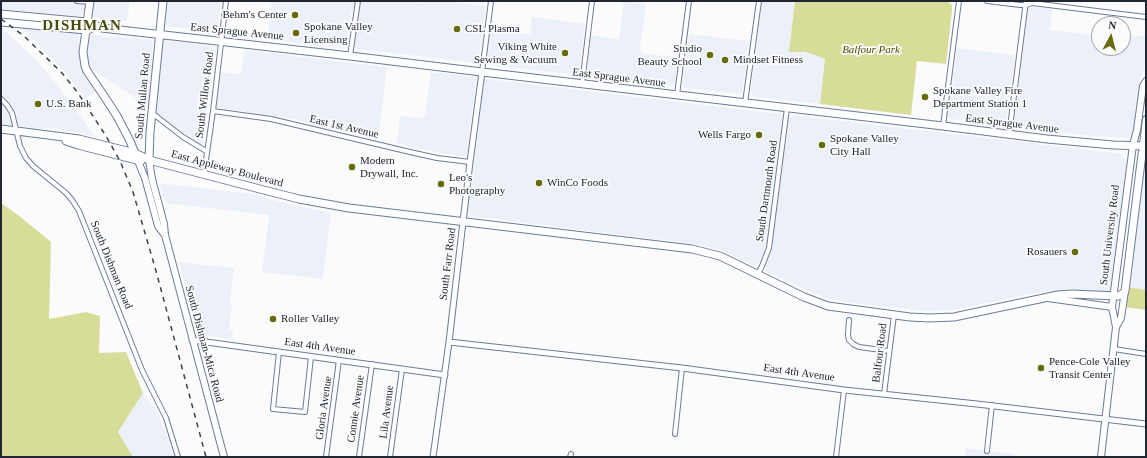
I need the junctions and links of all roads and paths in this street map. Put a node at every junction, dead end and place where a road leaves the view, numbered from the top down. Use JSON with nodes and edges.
{"nodes":[{"id":1,"x":77,"y":1,"type":"edge"},
{"id":2,"x":164,"y":1,"type":"edge"},
{"id":3,"x":226,"y":1,"type":"edge"},
{"id":4,"x":358,"y":1,"type":"edge"},
{"id":5,"x":491,"y":1,"type":"edge"},
{"id":6,"x":592,"y":1,"type":"edge"},
{"id":7,"x":689,"y":1,"type":"edge"},
{"id":8,"x":759,"y":1,"type":"edge"},
{"id":9,"x":959,"y":1,"type":"edge"},
{"id":10,"x":987,"y":1,"type":"edge"},
{"id":11,"x":90,"y":2,"type":"edge"},
{"id":12,"x":1026,"y":3,"type":"edge"},
{"id":13,"x":1,"y":14,"type":"edge"},
{"id":14,"x":1146,"y":17,"type":"edge"},
{"id":15,"x":1,"y":22,"type":"edge"},
{"id":16,"x":87,"y":22,"type":"junction"},
{"id":17,"x":102,"y":28,"type":"junction"},
{"id":18,"x":86,"y":30,"type":"junction"},
{"id":19,"x":160,"y":34,"type":"junction"},
{"id":20,"x":221,"y":41,"type":"junction"},
{"id":21,"x":350,"y":56,"type":"junction"},
{"id":22,"x":482,"y":72,"type":"junction"},
{"id":23,"x":1146,"y":81,"type":"edge"},
{"id":24,"x":582,"y":84,"type":"junction"},
{"id":25,"x":677,"y":96,"type":"junction"},
{"id":26,"x":1,"y":99,"type":"edge"},
{"id":27,"x":745,"y":103,"type":"junction"},
{"id":28,"x":787,"y":108,"type":"junction"},
{"id":29,"x":213,"y":111,"type":"junction"},
{"id":30,"x":152,"y":113,"type":"junction"},
{"id":31,"x":1146,"y":120,"type":"edge"},
{"id":32,"x":943,"y":126,"type":"junction"},
{"id":33,"x":1,"y":129,"type":"edge"},
{"id":34,"x":16,"y":131,"type":"junction"},
{"id":35,"x":1009,"y":135,"type":"junction"},
{"id":36,"x":55,"y":136,"type":"junction"},
{"id":37,"x":1133,"y":145,"type":"junction"},
{"id":38,"x":1144,"y":146,"type":"edge"},
{"id":39,"x":206,"y":151,"type":"junction"},
{"id":40,"x":135,"y":153,"type":"junction"},
{"id":41,"x":1144,"y":154,"type":"edge"},
{"id":42,"x":149,"y":160,"type":"junction"},
{"id":43,"x":138,"y":161,"type":"junction"},
{"id":44,"x":470,"y":162,"type":"junction"},
{"id":45,"x":204,"y":174,"type":"junction"},
{"id":46,"x":463,"y":222,"type":"junction"},
{"id":47,"x":165,"y":235,"type":"junction"},
{"id":48,"x":758,"y":274,"type":"junction"},
{"id":49,"x":1125,"y":291,"type":"junction"},
{"id":50,"x":1114,"y":296,"type":"junction"},
{"id":51,"x":1047,"y":298,"type":"junction"},
{"id":52,"x":1112,"y":307,"type":"junction"},
{"id":53,"x":894,"y":315,"type":"junction"},
{"id":54,"x":849,"y":320,"type":"dead end"},
{"id":55,"x":1116,"y":327,"type":"junction"},
{"id":56,"x":192,"y":340,"type":"junction"},
{"id":57,"x":449,"y":342,"type":"junction"},
{"id":58,"x":1114,"y":349,"type":"junction"},
{"id":59,"x":889,"y":351,"type":"junction"},
{"id":60,"x":279,"y":352,"type":"junction"},
{"id":61,"x":1146,"y":354,"type":"edge"},
{"id":62,"x":311,"y":357,"type":"junction"},
{"id":63,"x":339,"y":360,"type":"junction"},
{"id":64,"x":372,"y":364,"type":"junction"},
{"id":65,"x":682,"y":368,"type":"junction"},
{"id":66,"x":402,"y":369,"type":"junction"},
{"id":67,"x":445,"y":375,"type":"junction"},
{"id":68,"x":844,"y":390,"type":"junction"},
{"id":69,"x":884,"y":394,"type":"junction"},
{"id":70,"x":992,"y":405,"type":"junction"},
{"id":71,"x":1106,"y":419,"type":"junction"},
{"id":72,"x":1146,"y":424,"type":"edge"},
{"id":73,"x":675,"y":434,"type":"dead end"},
{"id":74,"x":987,"y":451,"type":"dead end"},
{"id":75,"x":178,"y":457,"type":"edge"},
{"id":76,"x":224,"y":457,"type":"edge"},
{"id":77,"x":326,"y":457,"type":"edge"},
{"id":78,"x":359,"y":457,"type":"edge"},
{"id":79,"x":390,"y":457,"type":"edge"},
{"id":80,"x":433,"y":457,"type":"edge"},
{"id":81,"x":836,"y":457,"type":"edge"},
{"id":82,"x":1101,"y":457,"type":"edge"}],
"edges":[{"from":1,"to":11,"type":"street"},
{"from":2,"to":19,"type":"main road","name":"South Mullan Road"},
{"from":3,"to":20,"type":"street","name":"South Willow Road"},
{"from":4,"to":21,"type":"street"},
{"from":5,"to":22,"type":"street"},
{"from":6,"to":24,"type":"street"},
{"from":7,"to":25,"type":"street"},
{"from":8,"to":27,"type":"street"},
{"from":9,"to":32,"type":"street"},
{"from":10,"to":12,"type":"street"},
{"from":11,"to":16,"type":"main road"},
{"from":12,"to":14,"type":"street"},
{"from":12,"to":35,"type":"street"},
{"from":13,"to":16,"type":"main road","name":"East Sprague Avenue"},
{"from":15,"to":18,"type":"main road","name":"East Sprague Avenue"},
{"from":16,"to":17,"type":"main road","name":"East Sprague Avenue"},
{"from":16,"to":18,"type":"main road"},
{"from":17,"to":18,"type":"main road","name":"East Sprague Avenue"},
{"from":17,"to":19,"type":"main road","name":"East Sprague Avenue"},
{"from":18,"to":40,"type":"main road"},
{"from":19,"to":20,"type":"main road","name":"East Sprague Avenue"},
{"from":19,"to":30,"type":"main road","name":"South Mullan Road"},
{"from":20,"to":21,"type":"main road","name":"East Sprague Avenue"},
{"from":20,"to":29,"type":"street","name":"South Willow Road"},
{"from":21,"to":22,"type":"main road","name":"East Sprague Avenue"},
{"from":22,"to":24,"type":"main road","name":"East Sprague Avenue"},
{"from":22,"to":44,"type":"street","name":"South Farr Road"},
{"from":23,"to":37,"type":"main road","name":"South University Road"},
{"from":24,"to":25,"type":"main road","name":"East Sprague Avenue"},
{"from":25,"to":27,"type":"main road","name":"East Sprague Avenue"},
{"from":26,"to":34,"type":"street","name":"South Dishman Road"},
{"from":27,"to":28,"type":"main road","name":"East Sprague Avenue"},
{"from":28,"to":32,"type":"main road","name":"East Sprague Avenue"},
{"from":28,"to":48,"type":"street","name":"South Dartmouth Road"},
{"from":29,"to":39,"type":"street","name":"South Willow Road"},
{"from":29,"to":44,"type":"street","name":"East 1st Avenue"},
{"from":30,"to":39,"type":"street"},
{"from":30,"to":42,"type":"main road","name":"South Mullan Road"},
{"from":31,"to":38,"type":"main road"},
{"from":32,"to":35,"type":"main road","name":"East Sprague Avenue"},
{"from":33,"to":34,"type":"main road","name":"East Appleway Boulevard"},
{"from":34,"to":36,"type":"main road","name":"East Appleway Boulevard"},
{"from":34,"to":75,"type":"street","name":"South Dishman Road"},
{"from":35,"to":37,"type":"main road","name":"East Sprague Avenue"},
{"from":36,"to":40,"type":"main road","name":"East Appleway Boulevard"},
{"from":36,"to":43,"type":"main road","name":"East Appleway Boulevard"},
{"from":37,"to":38,"type":"main road","name":"East Sprague Avenue"},
{"from":37,"to":41,"type":"main road"},
{"from":37,"to":50,"type":"main road","name":"South University Road"},
{"from":38,"to":41,"type":"main road"},
{"from":39,"to":45,"type":"street","name":"South Willow Road"},
{"from":40,"to":42,"type":"main road","name":"East Appleway Boulevard"},
{"from":40,"to":43,"type":"main road"},
{"from":41,"to":49,"type":"main road","name":"South University Road"},
{"from":42,"to":43,"type":"main road","name":"East Appleway Boulevard"},
{"from":42,"to":45,"type":"main road","name":"East Appleway Boulevard"},
{"from":42,"to":47,"type":"main road","name":"South Dishman-Mica Road"},
{"from":43,"to":47,"type":"main road","name":"South Dishman-Mica Road"},
{"from":44,"to":46,"type":"street","name":"South Farr Road"},
{"from":45,"to":46,"type":"main road","name":"East Appleway Boulevard"},
{"from":46,"to":48,"type":"main road","name":"East Appleway Boulevard"},
{"from":46,"to":57,"type":"street","name":"South Farr Road"},
{"from":47,"to":56,"type":"main road","name":"South Dishman-Mica Road"},
{"from":48,"to":53,"type":"main road"},
{"from":49,"to":50,"type":"main road"},
{"from":49,"to":55,"type":"main road","name":"South University Road"},
{"from":50,"to":51,"type":"main road"},
{"from":50,"to":52,"type":"main road","name":"South University Road"},
{"from":51,"to":52,"type":"main road"},
{"from":51,"to":53,"type":"main road"},
{"from":52,"to":55,"type":"main road","name":"South University Road"},
{"from":53,"to":59,"type":"street","name":"Balfour Road"},
{"from":54,"to":59,"type":"street"},
{"from":55,"to":58,"type":"main road","name":"South University Road"},
{"from":56,"to":60,"type":"street","name":"East 4th Avenue"},
{"from":56,"to":76,"type":"main road","name":"South Dishman-Mica Road"},
{"from":57,"to":65,"type":"street","name":"East 4th Avenue"},
{"from":57,"to":67,"type":"street","name":"South Farr Road"},
{"from":58,"to":61,"type":"street"},
{"from":58,"to":71,"type":"main road","name":"South University Road"},
{"from":59,"to":69,"type":"street","name":"Balfour Road"},
{"from":60,"to":62,"type":"street","name":"East 4th Avenue"},
{"from":60,"to":62,"type":"street"},
{"from":62,"to":63,"type":"street","name":"East 4th Avenue"},
{"from":63,"to":64,"type":"street","name":"East 4th Avenue"},
{"from":63,"to":77,"type":"street","name":"Gloria Avenue"},
{"from":64,"to":66,"type":"street","name":"East 4th Avenue"},
{"from":64,"to":78,"type":"street","name":"Connie Avenue"},
{"from":65,"to":68,"type":"street","name":"East 4th Avenue"},
{"from":65,"to":73,"type":"street"},
{"from":66,"to":67,"type":"street","name":"East 4th Avenue"},
{"from":66,"to":79,"type":"street","name":"Lila Avenue"},
{"from":67,"to":80,"type":"street","name":"South Farr Road"},
{"from":68,"to":69,"type":"street","name":"East 4th Avenue"},
{"from":68,"to":81,"type":"street"},
{"from":69,"to":70,"type":"street","name":"East 4th Avenue"},
{"from":70,"to":71,"type":"street","name":"East 4th Avenue"},
{"from":70,"to":74,"type":"street"},
{"from":71,"to":72,"type":"street","name":"East 4th Avenue"},
{"from":71,"to":82,"type":"main road","name":"South University Road"}]}
